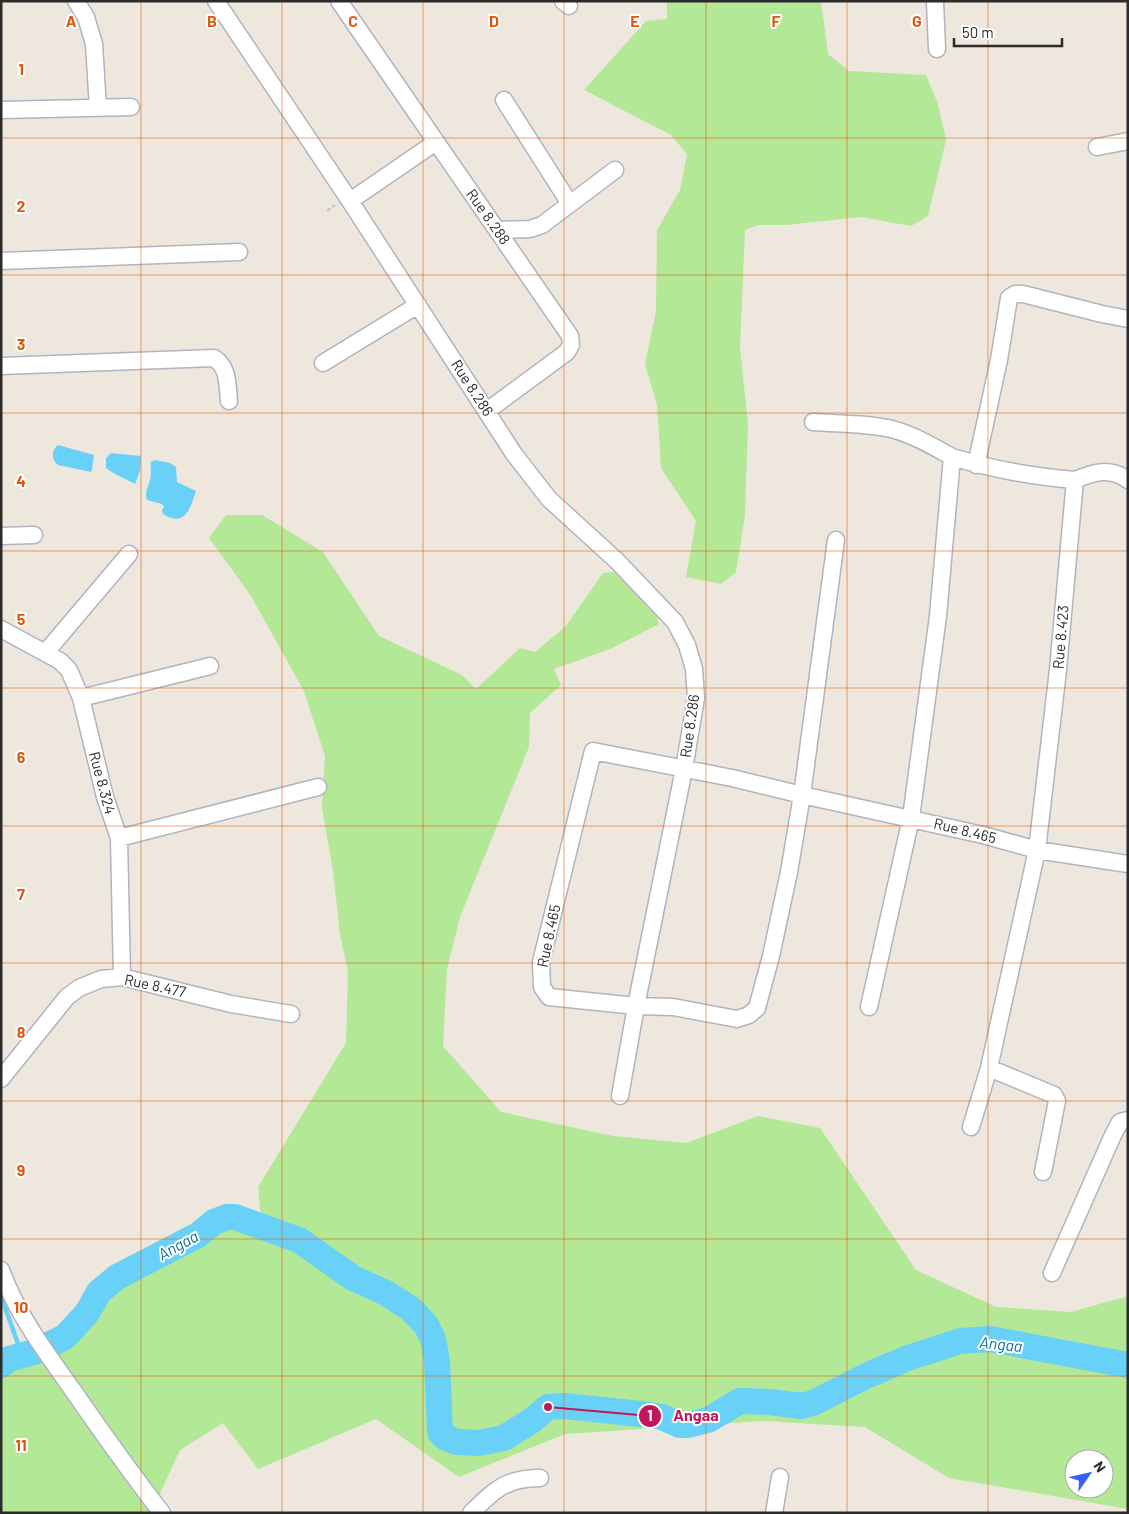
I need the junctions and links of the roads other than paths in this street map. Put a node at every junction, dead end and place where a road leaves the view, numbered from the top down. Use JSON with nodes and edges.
{"nodes":[{"id":1,"x":76,"y":1,"type":"edge"},
{"id":2,"x":216,"y":1,"type":"edge"},
{"id":3,"x":339,"y":1,"type":"edge"},
{"id":4,"x":935,"y":1,"type":"edge"},
{"id":5,"x":936,"y":49,"type":"dead end"},
{"id":6,"x":504,"y":100,"type":"dead end"},
{"id":7,"x":131,"y":107,"type":"dead end"},
{"id":8,"x":98,"y":108,"type":"junction"},
{"id":9,"x":1,"y":110,"type":"edge"},
{"id":10,"x":1128,"y":141,"type":"edge"},
{"id":11,"x":436,"y":142,"type":"junction"},
{"id":12,"x":1097,"y":147,"type":"dead end"},
{"id":13,"x":615,"y":170,"type":"dead end"},
{"id":14,"x":350,"y":201,"type":"junction"},
{"id":15,"x":570,"y":204,"type":"junction"},
{"id":16,"x":497,"y":230,"type":"junction"},
{"id":17,"x":239,"y":252,"type":"dead end"},
{"id":18,"x":1,"y":261,"type":"edge"},
{"id":19,"x":418,"y":305,"type":"junction"},
{"id":20,"x":1128,"y":319,"type":"edge"},
{"id":21,"x":323,"y":363,"type":"dead end"},
{"id":22,"x":1,"y":366,"type":"edge"},
{"id":23,"x":229,"y":401,"type":"dead end"},
{"id":24,"x":487,"y":411,"type":"junction"},
{"id":25,"x":813,"y":422,"type":"dead end"},
{"id":26,"x":952,"y":457,"type":"junction"},
{"id":27,"x":976,"y":465,"type":"junction"},
{"id":28,"x":1075,"y":480,"type":"junction"},
{"id":29,"x":1128,"y":480,"type":"edge"},
{"id":30,"x":34,"y":535,"type":"dead end"},
{"id":31,"x":1,"y":536,"type":"edge"},
{"id":32,"x":836,"y":540,"type":"dead end"},
{"id":33,"x":129,"y":554,"type":"dead end"},
{"id":34,"x":1,"y":630,"type":"edge"},
{"id":35,"x":46,"y":652,"type":"junction"},
{"id":36,"x":210,"y":666,"type":"dead end"},
{"id":37,"x":81,"y":698,"type":"junction"},
{"id":38,"x":684,"y":769,"type":"junction"},
{"id":39,"x":318,"y":787,"type":"dead end"},
{"id":40,"x":802,"y":795,"type":"junction"},
{"id":41,"x":911,"y":818,"type":"junction"},
{"id":42,"x":119,"y":838,"type":"junction"},
{"id":43,"x":1037,"y":850,"type":"junction"},
{"id":44,"x":1128,"y":864,"type":"edge"},
{"id":45,"x":122,"y":977,"type":"junction"},
{"id":46,"x":636,"y":1006,"type":"junction"},
{"id":47,"x":869,"y":1007,"type":"dead end"},
{"id":48,"x":291,"y":1014,"type":"dead end"},
{"id":49,"x":989,"y":1068,"type":"junction"},
{"id":50,"x":1,"y":1079,"type":"edge"},
{"id":51,"x":620,"y":1096,"type":"dead end"},
{"id":52,"x":1128,"y":1120,"type":"edge"},
{"id":53,"x":971,"y":1127,"type":"dead end"},
{"id":54,"x":1043,"y":1172,"type":"dead end"},
{"id":55,"x":1052,"y":1273,"type":"dead end"},
{"id":56,"x":2,"y":1274,"type":"edge"},
{"id":57,"x":780,"y":1477,"type":"dead end"},
{"id":58,"x":540,"y":1478,"type":"dead end"},
{"id":59,"x":162,"y":1513,"type":"edge"},
{"id":60,"x":471,"y":1513,"type":"edge"},
{"id":61,"x":774,"y":1513,"type":"edge"}],
"edges":[{"from":1,"to":8,"type":"street"},
{"from":2,"to":14,"type":"street","name":"Rue 8.286"},
{"from":3,"to":11,"type":"street","name":"Rue 8.288"},
{"from":4,"to":5,"type":"street"},
{"from":6,"to":15,"type":"street"},
{"from":7,"to":8,"type":"street"},
{"from":8,"to":9,"type":"street"},
{"from":10,"to":12,"type":"street"},
{"from":11,"to":14,"type":"street"},
{"from":11,"to":16,"type":"street","name":"Rue 8.288"},
{"from":13,"to":15,"type":"street"},
{"from":14,"to":19,"type":"street","name":"Rue 8.286"},
{"from":15,"to":16,"type":"street"},
{"from":16,"to":24,"type":"street","name":"Rue 8.288"},
{"from":17,"to":18,"type":"street"},
{"from":19,"to":21,"type":"street"},
{"from":19,"to":24,"type":"street","name":"Rue 8.286"},
{"from":20,"to":27,"type":"street"},
{"from":22,"to":23,"type":"street"},
{"from":24,"to":38,"type":"street","name":"Rue 8.286"},
{"from":25,"to":26,"type":"street"},
{"from":26,"to":27,"type":"street"},
{"from":26,"to":41,"type":"street"},
{"from":27,"to":28,"type":"street"},
{"from":28,"to":29,"type":"street"},
{"from":28,"to":43,"type":"street","name":"Rue 8.423"},
{"from":30,"to":31,"type":"street"},
{"from":32,"to":40,"type":"street"},
{"from":33,"to":35,"type":"street"},
{"from":34,"to":35,"type":"street","name":"Rue 8.324"},
{"from":35,"to":37,"type":"street","name":"Rue 8.324"},
{"from":36,"to":37,"type":"street"},
{"from":37,"to":42,"type":"street","name":"Rue 8.324"},
{"from":38,"to":40,"type":"street","name":"Rue 8.465"},
{"from":38,"to":46,"type":"street","name":"Rue 8.286"},
{"from":38,"to":46,"type":"street","name":"Rue 8.465"},
{"from":39,"to":42,"type":"street"},
{"from":40,"to":41,"type":"street","name":"Rue 8.465"},
{"from":40,"to":46,"type":"street","name":"Rue 8.465"},
{"from":41,"to":43,"type":"street","name":"Rue 8.465"},
{"from":41,"to":47,"type":"street"},
{"from":42,"to":45,"type":"street","name":"Rue 8.324"},
{"from":43,"to":44,"type":"street","name":"Rue 8.465"},
{"from":43,"to":49,"type":"street","name":"Rue 8.423"},
{"from":45,"to":48,"type":"street","name":"Rue 8.477"},
{"from":45,"to":50,"type":"street","name":"Rue 8.477"},
{"from":46,"to":51,"type":"street","name":"Rue 8.286"},
{"from":49,"to":53,"type":"street","name":"Rue 8.423"},
{"from":49,"to":54,"type":"street"},
{"from":52,"to":55,"type":"street"},
{"from":56,"to":59,"type":"street"},
{"from":57,"to":61,"type":"street"},
{"from":58,"to":60,"type":"street"}]}
